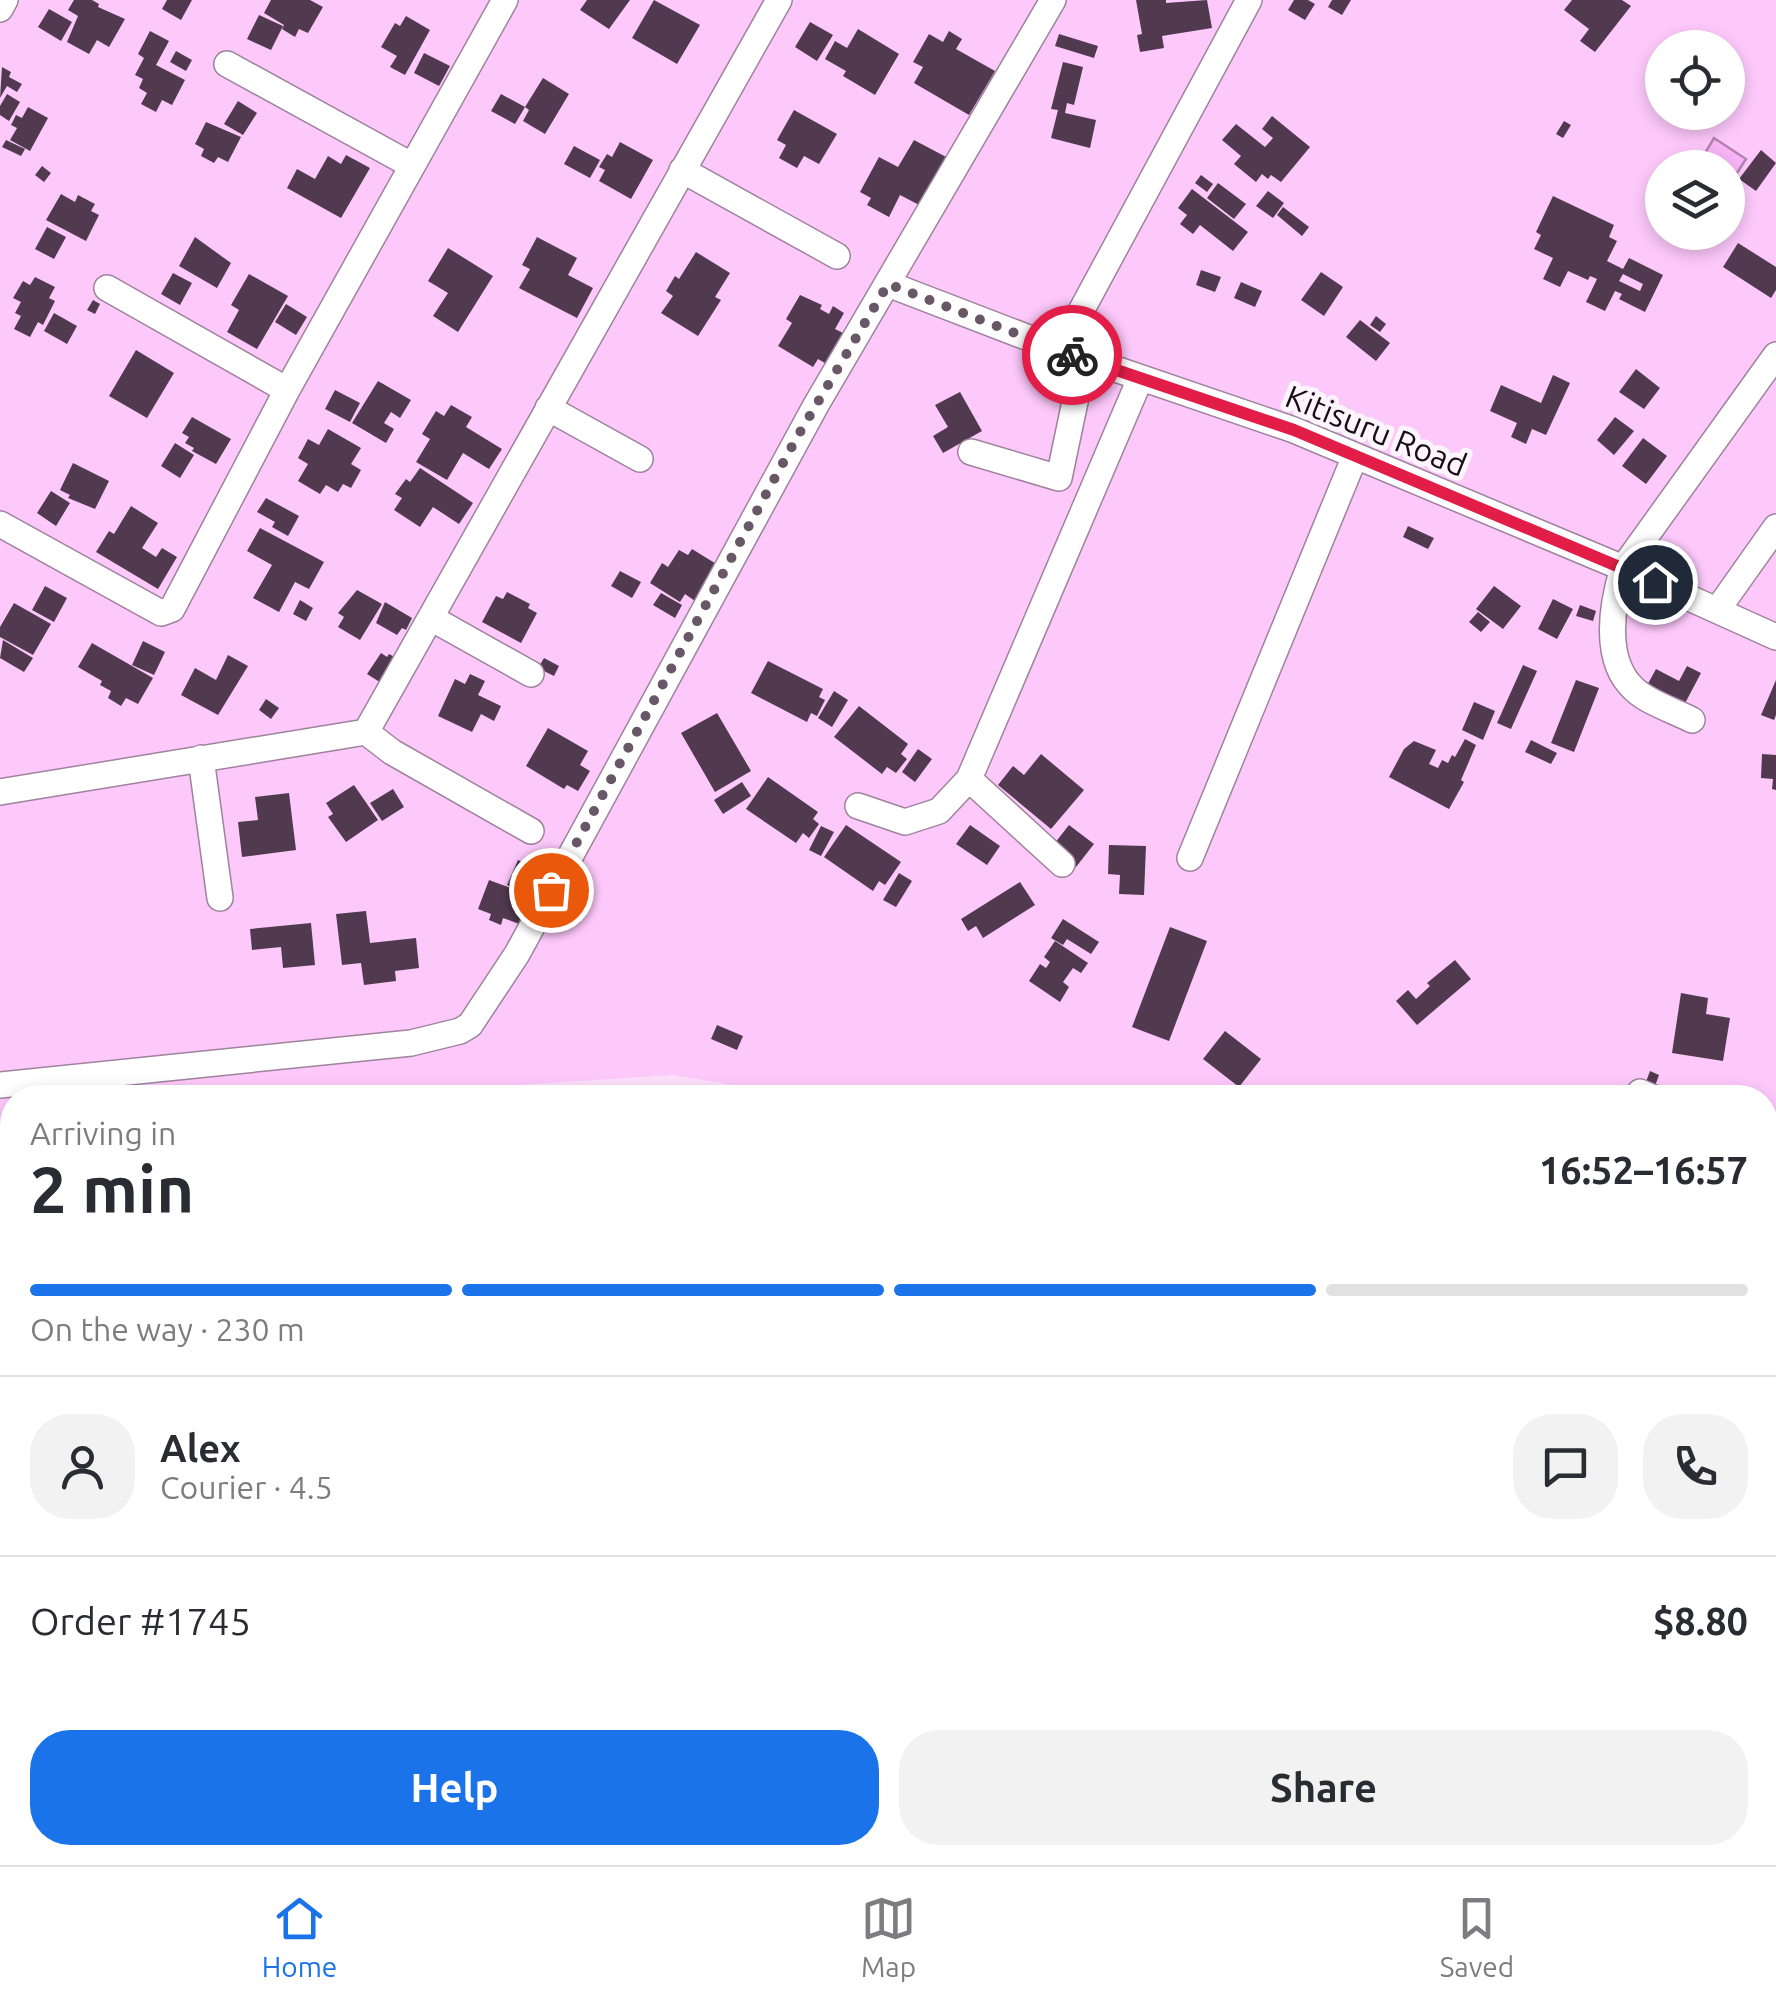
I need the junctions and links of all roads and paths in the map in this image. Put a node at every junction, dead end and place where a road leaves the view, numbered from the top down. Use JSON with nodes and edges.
{"nodes":[{"id":1,"x":5,"y":0,"type":"edge"},
{"id":2,"x":504,"y":0,"type":"edge"},
{"id":3,"x":779,"y":0,"type":"edge"},
{"id":4,"x":1053,"y":0,"type":"edge"},
{"id":5,"x":1250,"y":0,"type":"edge"},
{"id":6,"x":0,"y":9,"type":"edge"},
{"id":7,"x":228,"y":64,"type":"dead end"},
{"id":8,"x":411,"y":164,"type":"junction"},
{"id":9,"x":682,"y":170,"type":"junction"},
{"id":10,"x":838,"y":256,"type":"dead end"},
{"id":11,"x":888,"y":284,"type":"junction"},
{"id":12,"x":107,"y":288,"type":"dead end"},
{"id":13,"x":1072,"y":355,"type":"junction"},
{"id":14,"x":1776,"y":355,"type":"edge"},
{"id":15,"x":1140,"y":379,"type":"junction"},
{"id":16,"x":287,"y":390,"type":"junction"},
{"id":17,"x":548,"y":408,"type":"junction"},
{"id":18,"x":971,"y":452,"type":"dead end"},
{"id":19,"x":1355,"y":456,"type":"junction"},
{"id":20,"x":640,"y":460,"type":"dead end"},
{"id":21,"x":0,"y":524,"type":"edge"},
{"id":22,"x":1776,"y":527,"type":"edge"},
{"id":23,"x":1623,"y":568,"type":"junction"},
{"id":24,"x":1718,"y":609,"type":"junction"},
{"id":25,"x":431,"y":618,"type":"junction"},
{"id":26,"x":1776,"y":637,"type":"edge"},
{"id":27,"x":531,"y":674,"type":"dead end"},
{"id":28,"x":1692,"y":720,"type":"dead end"},
{"id":29,"x":366,"y":732,"type":"junction"},
{"id":30,"x":201,"y":758,"type":"junction"},
{"id":31,"x":969,"y":779,"type":"junction"},
{"id":32,"x":0,"y":792,"type":"edge"},
{"id":33,"x":858,"y":806,"type":"dead end"},
{"id":34,"x":531,"y":831,"type":"dead end"},
{"id":35,"x":1190,"y":858,"type":"dead end"},
{"id":36,"x":1062,"y":864,"type":"dead end"},
{"id":37,"x":220,"y":898,"type":"dead end"},
{"id":38,"x":10,"y":1085,"type":"edge"}],
"edges":[{"from":1,"to":6,"type":"street"},
{"from":2,"to":8,"type":"street"},
{"from":3,"to":9,"type":"street"},
{"from":4,"to":11,"type":"street"},
{"from":5,"to":13,"type":"street"},
{"from":7,"to":8,"type":"street"},
{"from":8,"to":16,"type":"street"},
{"from":9,"to":10,"type":"street"},
{"from":9,"to":17,"type":"street"},
{"from":11,"to":13,"type":"street","name":"Kitisuru Road"},
{"from":11,"to":38,"type":"street"},
{"from":12,"to":16,"type":"street"},
{"from":13,"to":15,"type":"street","name":"Kitisuru Road"},
{"from":13,"to":18,"type":"street"},
{"from":14,"to":23,"type":"street"},
{"from":15,"to":19,"type":"street","name":"Kitisuru Road"},
{"from":15,"to":31,"type":"street"},
{"from":16,"to":21,"type":"street"},
{"from":17,"to":20,"type":"street"},
{"from":17,"to":25,"type":"street"},
{"from":19,"to":23,"type":"street","name":"Kitisuru Road"},
{"from":19,"to":35,"type":"street"},
{"from":22,"to":24,"type":"street"},
{"from":23,"to":24,"type":"street","name":"Kitisuru Road"},
{"from":23,"to":28,"type":"street"},
{"from":24,"to":26,"type":"street","name":"Kitisuru Road"},
{"from":25,"to":27,"type":"street"},
{"from":25,"to":29,"type":"street"},
{"from":29,"to":30,"type":"street"},
{"from":29,"to":34,"type":"street"},
{"from":30,"to":32,"type":"street"},
{"from":30,"to":37,"type":"street"},
{"from":31,"to":33,"type":"street"},
{"from":31,"to":36,"type":"street"}]}
